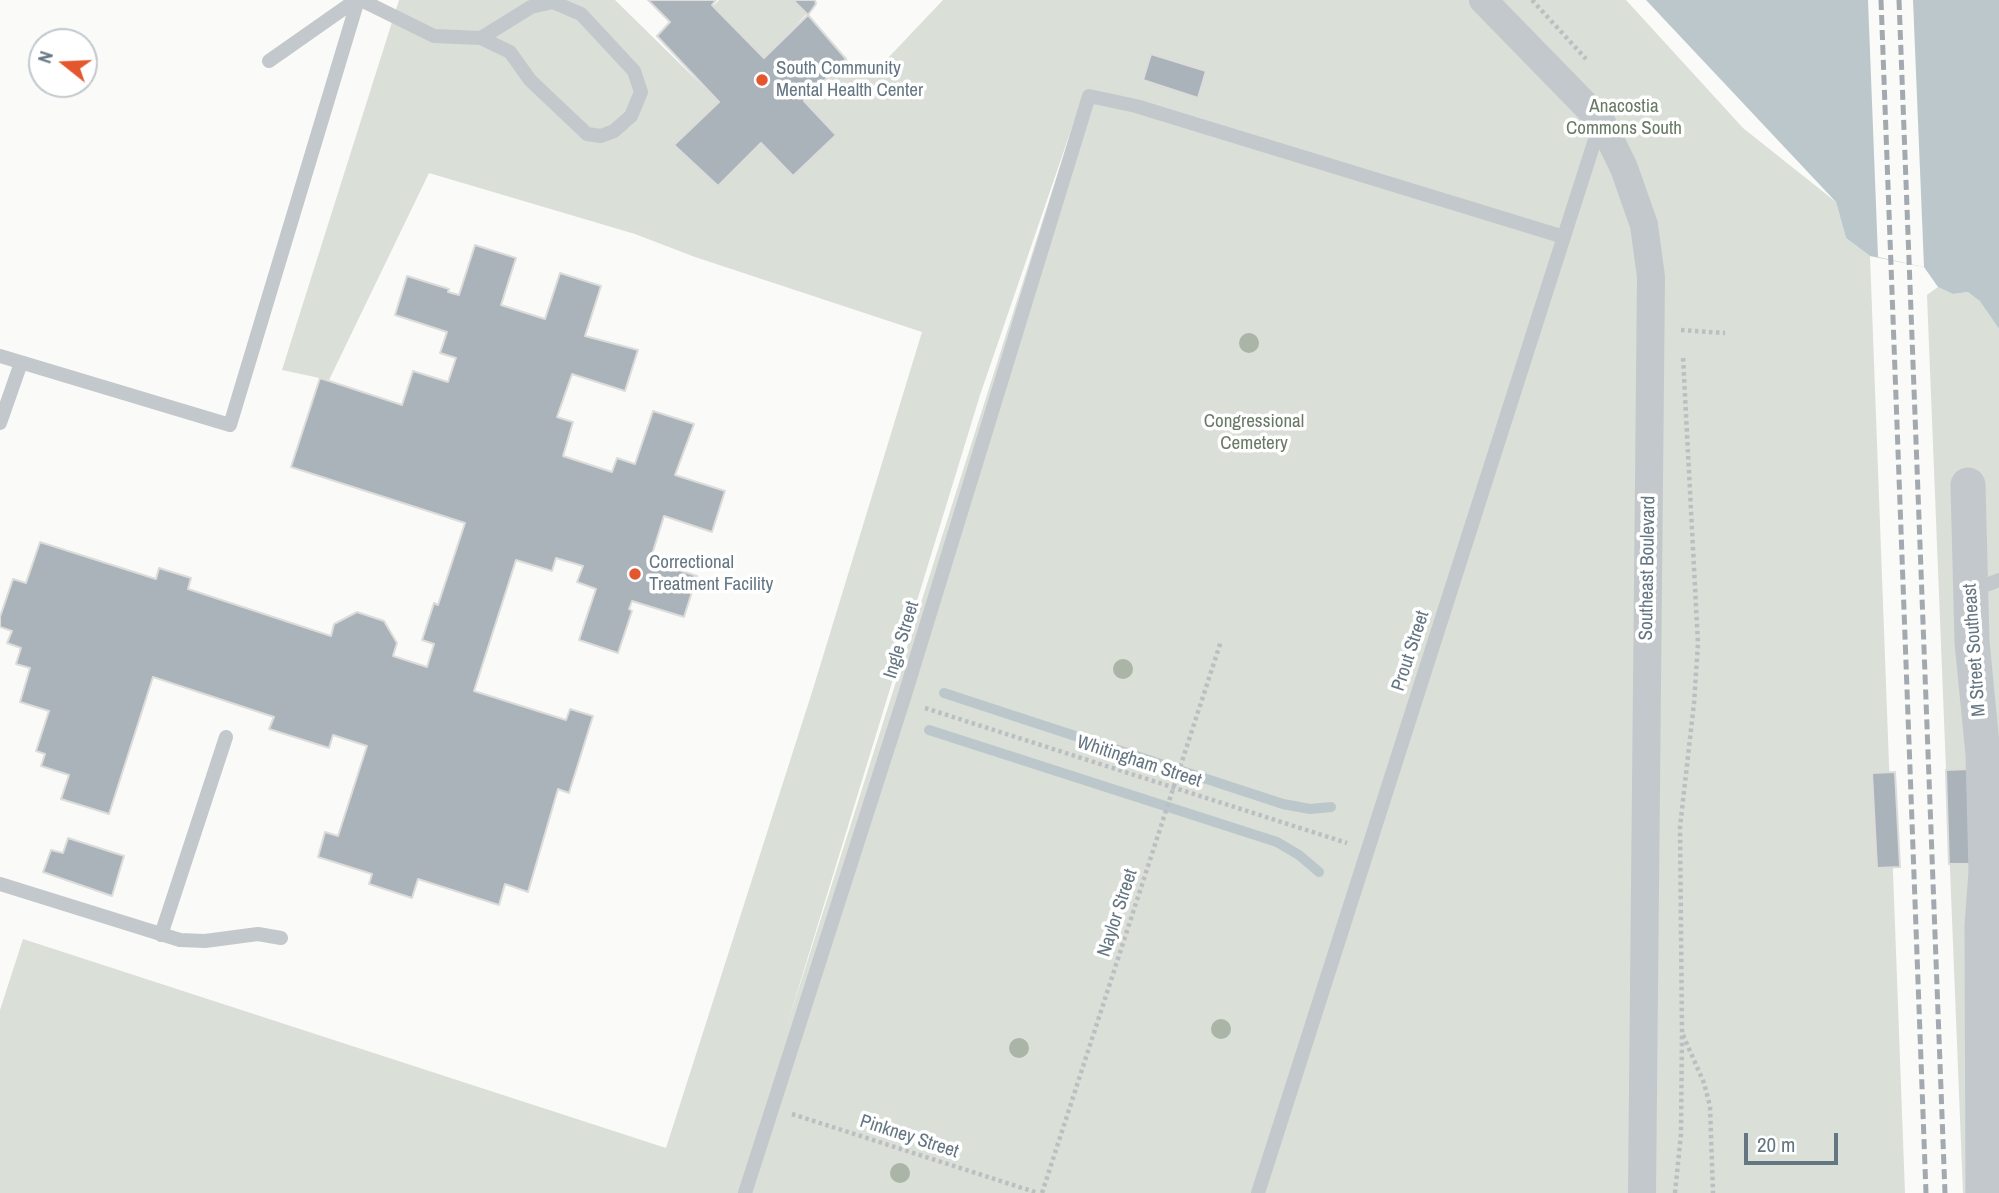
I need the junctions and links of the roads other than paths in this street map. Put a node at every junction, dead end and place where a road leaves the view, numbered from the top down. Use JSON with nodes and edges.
{"nodes":[{"id":1,"x":358,"y":0,"type":"edge"},
{"id":2,"x":1483,"y":0,"type":"edge"},
{"id":3,"x":481,"y":38,"type":"junction"},
{"id":4,"x":269,"y":61,"type":"dead end"},
{"id":5,"x":1601,"y":121,"type":"junction"},
{"id":6,"x":1564,"y":237,"type":"junction"},
{"id":7,"x":0,"y":356,"type":"edge"},
{"id":8,"x":22,"y":363,"type":"junction"},
{"id":9,"x":0,"y":423,"type":"edge"},
{"id":10,"x":1968,"y":485,"type":"dead end"},
{"id":11,"x":1985,"y":583,"type":"edge"},
{"id":12,"x":226,"y":737,"type":"dead end"},
{"id":13,"x":0,"y":884,"type":"edge"},
{"id":14,"x":161,"y":935,"type":"junction"},
{"id":15,"x":281,"y":938,"type":"dead end"},
{"id":16,"x":745,"y":1193,"type":"edge"},
{"id":17,"x":1258,"y":1193,"type":"edge"},
{"id":18,"x":1642,"y":1193,"type":"edge"},
{"id":19,"x":1983,"y":1193,"type":"edge"}],
"edges":[{"from":1,"to":3,"type":"lane"},
{"from":1,"to":4,"type":"lane"},
{"from":1,"to":8,"type":"lane"},
{"from":2,"to":5,"type":"street","name":"Southeast Boulevard"},
{"from":3,"to":3,"type":"lane"},
{"from":5,"to":6,"type":"lane","name":"Prout Street"},
{"from":5,"to":18,"type":"street","name":"Southeast Boulevard"},
{"from":6,"to":16,"type":"lane","name":"Ingle Street"},
{"from":6,"to":17,"type":"lane","name":"Prout Street"},
{"from":7,"to":8,"type":"lane"},
{"from":8,"to":9,"type":"lane"},
{"from":10,"to":11,"type":"street","name":"M Street Southeast"},
{"from":11,"to":19,"type":"street","name":"M Street Southeast"},
{"from":12,"to":14,"type":"lane"},
{"from":13,"to":14,"type":"lane"},
{"from":14,"to":15,"type":"lane"}]}
